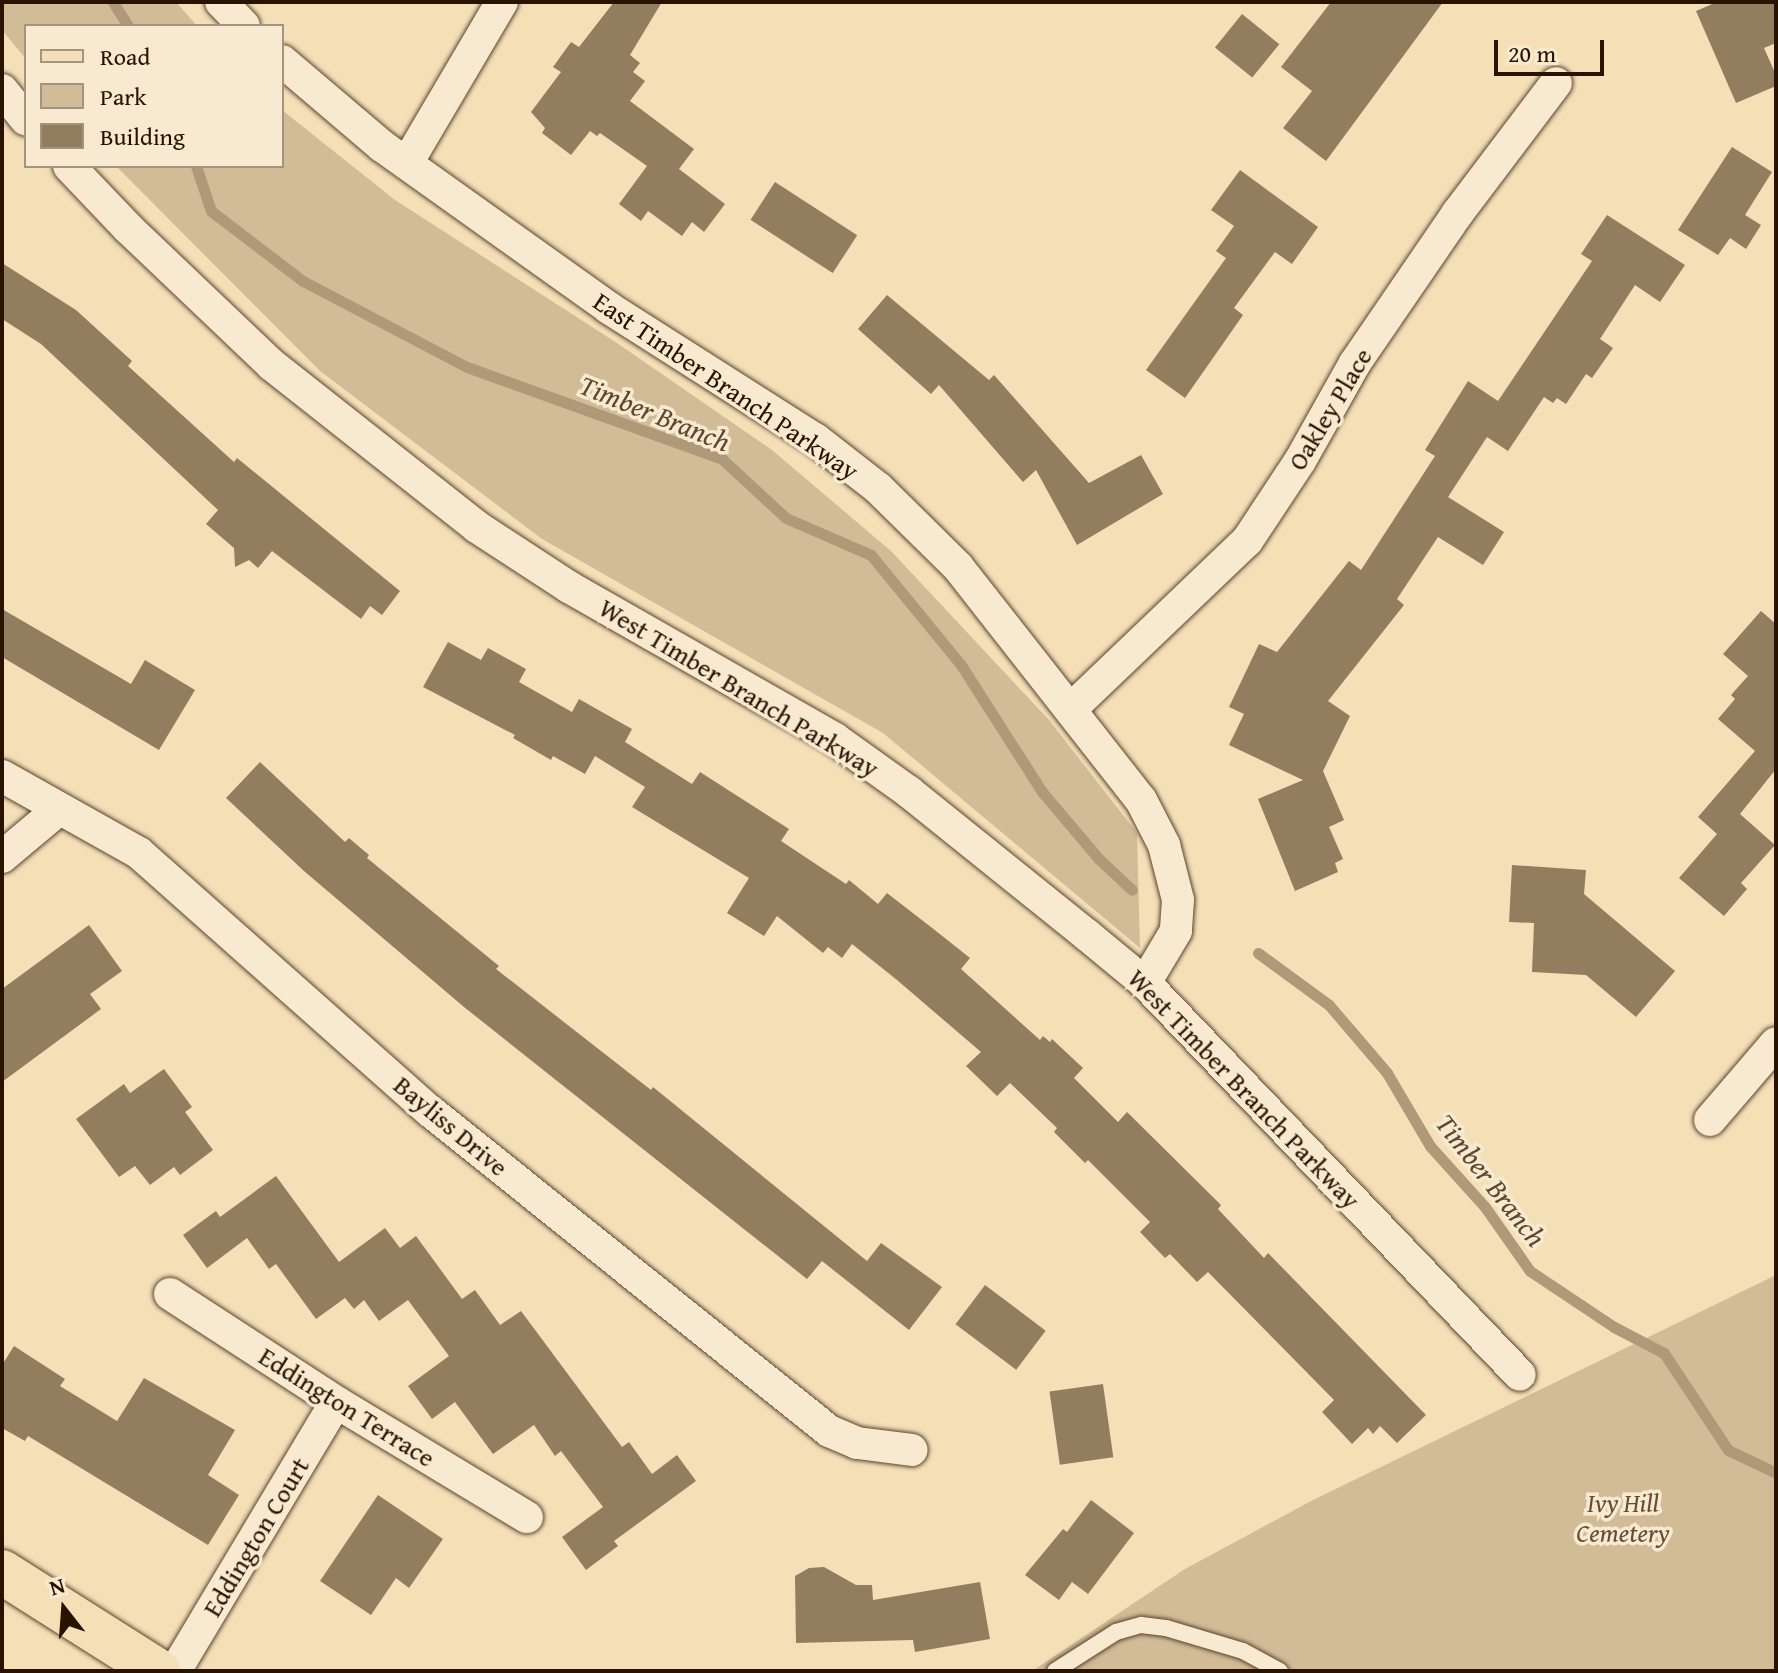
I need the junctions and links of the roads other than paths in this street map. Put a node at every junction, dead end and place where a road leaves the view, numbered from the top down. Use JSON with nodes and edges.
{"nodes":[{"id":1,"x":221,"y":2,"type":"edge"},
{"id":2,"x":502,"y":2,"type":"edge"},
{"id":3,"x":242,"y":24,"type":"edge"},
{"id":4,"x":284,"y":63,"type":"edge"},
{"id":5,"x":1556,"y":83,"type":"dead end"},
{"id":6,"x":407,"y":163,"type":"junction"},
{"id":7,"x":71,"y":168,"type":"edge"},
{"id":8,"x":1072,"y":708,"type":"junction"},
{"id":9,"x":2,"y":776,"type":"edge"},
{"id":10,"x":58,"y":810,"type":"junction"},
{"id":11,"x":2,"y":857,"type":"edge"},
{"id":12,"x":1145,"y":983,"type":"junction"},
{"id":13,"x":1776,"y":1043,"type":"edge"},
{"id":14,"x":1710,"y":1120,"type":"dead end"},
{"id":15,"x":170,"y":1294,"type":"dead end"},
{"id":16,"x":1520,"y":1375,"type":"dead end"},
{"id":17,"x":336,"y":1402,"type":"junction"},
{"id":18,"x":912,"y":1450,"type":"dead end"},
{"id":19,"x":527,"y":1517,"type":"dead end"},
{"id":20,"x":2,"y":1572,"type":"edge"},
{"id":21,"x":158,"y":1671,"type":"edge"},
{"id":22,"x":175,"y":1671,"type":"edge"},
{"id":23,"x":1055,"y":1671,"type":"edge"},
{"id":24,"x":1280,"y":1671,"type":"edge"}],
"edges":[{"from":1,"to":3,"type":"street"},
{"from":2,"to":6,"type":"street"},
{"from":4,"to":6,"type":"street","name":"East Timber Branch Parkway"},
{"from":5,"to":8,"type":"street","name":"Oakley Place"},
{"from":6,"to":8,"type":"street","name":"East Timber Branch Parkway"},
{"from":7,"to":12,"type":"street","name":"West Timber Branch Parkway"},
{"from":8,"to":12,"type":"street","name":"East Timber Branch Parkway"},
{"from":9,"to":10,"type":"street","name":"Bayliss Drive"},
{"from":10,"to":11,"type":"street"},
{"from":10,"to":18,"type":"street","name":"Bayliss Drive"},
{"from":12,"to":16,"type":"street","name":"West Timber Branch Parkway"},
{"from":13,"to":14,"type":"street"},
{"from":15,"to":17,"type":"street","name":"Eddington Terrace"},
{"from":17,"to":19,"type":"street","name":"Eddington Terrace"},
{"from":17,"to":22,"type":"street","name":"Eddington Court"},
{"from":20,"to":21,"type":"main road"},
{"from":23,"to":24,"type":"lane"}]}
